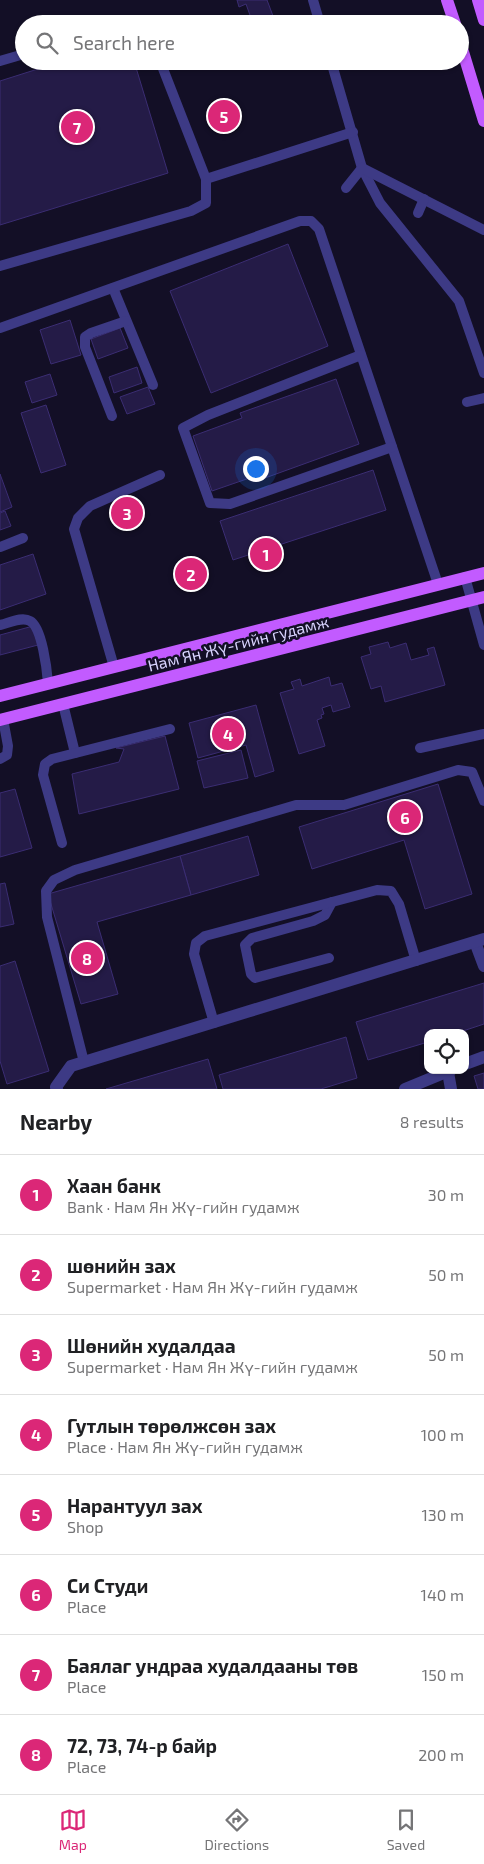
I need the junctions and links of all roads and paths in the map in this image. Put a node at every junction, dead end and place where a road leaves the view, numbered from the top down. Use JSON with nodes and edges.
{"nodes":[{"id":1,"x":313,"y":0,"type":"edge"},
{"id":2,"x":448,"y":0,"type":"edge"},
{"id":3,"x":478,"y":0,"type":"edge"},
{"id":4,"x":317,"y":15,"type":"edge"},
{"id":5,"x":452,"y":15,"type":"edge"},
{"id":6,"x":484,"y":20,"type":"edge"},
{"id":7,"x":15,"y":57,"type":"edge"},
{"id":8,"x":0,"y":61,"type":"edge"},
{"id":9,"x":164,"y":70,"type":"edge"},
{"id":10,"x":334,"y":70,"type":"edge"},
{"id":11,"x":469,"y":70,"type":"edge"},
{"id":12,"x":484,"y":121,"type":"edge"},
{"id":13,"x":352,"y":132,"type":"junction"},
{"id":14,"x":362,"y":168,"type":"junction"},
{"id":15,"x":206,"y":179,"type":"junction"},
{"id":16,"x":346,"y":188,"type":"dead end"},
{"id":17,"x":424,"y":199,"type":"junction"},
{"id":18,"x":418,"y":213,"type":"dead end"},
{"id":19,"x":484,"y":230,"type":"edge"},
{"id":20,"x":0,"y":266,"type":"edge"},
{"id":21,"x":113,"y":288,"type":"junction"},
{"id":22,"x":126,"y":321,"type":"junction"},
{"id":23,"x":0,"y":328,"type":"edge"},
{"id":24,"x":361,"y":355,"type":"junction"},
{"id":25,"x":482,"y":360,"type":"edge"},
{"id":26,"x":484,"y":374,"type":"edge"},
{"id":27,"x":153,"y":385,"type":"dead end"},
{"id":28,"x":484,"y":398,"type":"edge"},
{"id":29,"x":467,"y":402,"type":"dead end"},
{"id":30,"x":112,"y":416,"type":"dead end"},
{"id":31,"x":392,"y":447,"type":"junction"},
{"id":32,"x":160,"y":475,"type":"dead end"},
{"id":33,"x":23,"y":538,"type":"dead end"},
{"id":34,"x":0,"y":547,"type":"edge"},
{"id":35,"x":484,"y":573,"type":"edge"},
{"id":36,"x":465,"y":577,"type":"junction"},
{"id":37,"x":438,"y":584,"type":"junction"},
{"id":38,"x":478,"y":598,"type":"edge"},
{"id":39,"x":0,"y":625,"type":"edge"},
{"id":40,"x":484,"y":645,"type":"edge"},
{"id":41,"x":114,"y":667,"type":"junction"},
{"id":42,"x":48,"y":683,"type":"junction"},
{"id":43,"x":0,"y":696,"type":"edge"},
{"id":44,"x":64,"y":704,"type":"junction"},
{"id":45,"x":1,"y":720,"type":"edge"},
{"id":46,"x":170,"y":729,"type":"dead end"},
{"id":47,"x":484,"y":734,"type":"edge"},
{"id":48,"x":420,"y":748,"type":"dead end"},
{"id":49,"x":74,"y":753,"type":"junction"},
{"id":50,"x":0,"y":759,"type":"edge"},
{"id":51,"x":484,"y":801,"type":"edge"},
{"id":52,"x":62,"y":843,"type":"dead end"},
{"id":53,"x":332,"y":902,"type":"junction"},
{"id":54,"x":480,"y":941,"type":"edge"},
{"id":55,"x":329,"y":958,"type":"dead end"},
{"id":56,"x":416,"y":961,"type":"junction"},
{"id":57,"x":484,"y":966,"type":"edge"},
{"id":58,"x":214,"y":1023,"type":"junction"},
{"id":59,"x":484,"y":1057,"type":"edge"},
{"id":60,"x":84,"y":1062,"type":"junction"},
{"id":61,"x":469,"y":1063,"type":"edge"},
{"id":62,"x":442,"y":1074,"type":"edge"},
{"id":63,"x":449,"y":1074,"type":"edge"},
{"id":64,"x":53,"y":1088,"type":"edge"},
{"id":65,"x":406,"y":1089,"type":"edge"},
{"id":66,"x":451,"y":1089,"type":"edge"}],
"edges":[{"from":1,"to":4,"type":"lane"},
{"from":2,"to":5,"type":"main road"},
{"from":3,"to":6,"type":"main road"},
{"from":7,"to":8,"type":"lane"},
{"from":9,"to":15,"type":"lane"},
{"from":10,"to":13,"type":"lane"},
{"from":11,"to":12,"type":"main road"},
{"from":13,"to":14,"type":"lane"},
{"from":13,"to":15,"type":"lane"},
{"from":14,"to":16,"type":"lane"},
{"from":14,"to":17,"type":"lane"},
{"from":14,"to":25,"type":"lane"},
{"from":15,"to":20,"type":"lane"},
{"from":17,"to":18,"type":"lane"},
{"from":17,"to":19,"type":"lane"},
{"from":21,"to":22,"type":"lane"},
{"from":21,"to":23,"type":"lane"},
{"from":21,"to":24,"type":"lane"},
{"from":22,"to":27,"type":"lane"},
{"from":22,"to":30,"type":"lane"},
{"from":24,"to":31,"type":"lane"},
{"from":24,"to":31,"type":"lane"},
{"from":25,"to":26,"type":"lane"},
{"from":28,"to":29,"type":"lane"},
{"from":31,"to":37,"type":"lane"},
{"from":32,"to":41,"type":"lane"},
{"from":33,"to":34,"type":"lane"},
{"from":35,"to":36,"type":"main road","name":"Нам Ян Жү-гийн гудамж"},
{"from":36,"to":37,"type":"main road","name":"Нам Ян Жү-гийн гудамж"},
{"from":36,"to":38,"type":"lane"},
{"from":37,"to":41,"type":"main road","name":"Нам Ян Жү-гийн гудамж"},
{"from":38,"to":40,"type":"lane"},
{"from":38,"to":44,"type":"main road","name":"Нам Ян Жү-гийн гудамж"},
{"from":39,"to":42,"type":"lane"},
{"from":41,"to":42,"type":"main road","name":"Нам Ян Жү-гийн гудамж"},
{"from":42,"to":43,"type":"main road","name":"Нам Ян Жү-гийн гудамж"},
{"from":44,"to":45,"type":"main road","name":"Нам Ян Жү-гийн гудамж"},
{"from":44,"to":49,"type":"lane"},
{"from":45,"to":50,"type":"lane"},
{"from":46,"to":49,"type":"lane"},
{"from":47,"to":48,"type":"lane"},
{"from":49,"to":52,"type":"lane"},
{"from":51,"to":60,"type":"lane"},
{"from":53,"to":55,"type":"lane"},
{"from":53,"to":56,"type":"lane"},
{"from":53,"to":58,"type":"lane"},
{"from":54,"to":56,"type":"street"},
{"from":54,"to":57,"type":"street"},
{"from":56,"to":58,"type":"street"},
{"from":58,"to":60,"type":"street"},
{"from":59,"to":61,"type":"street"},
{"from":60,"to":64,"type":"street"},
{"from":62,"to":65,"type":"street"},
{"from":63,"to":66,"type":"street"}]}
